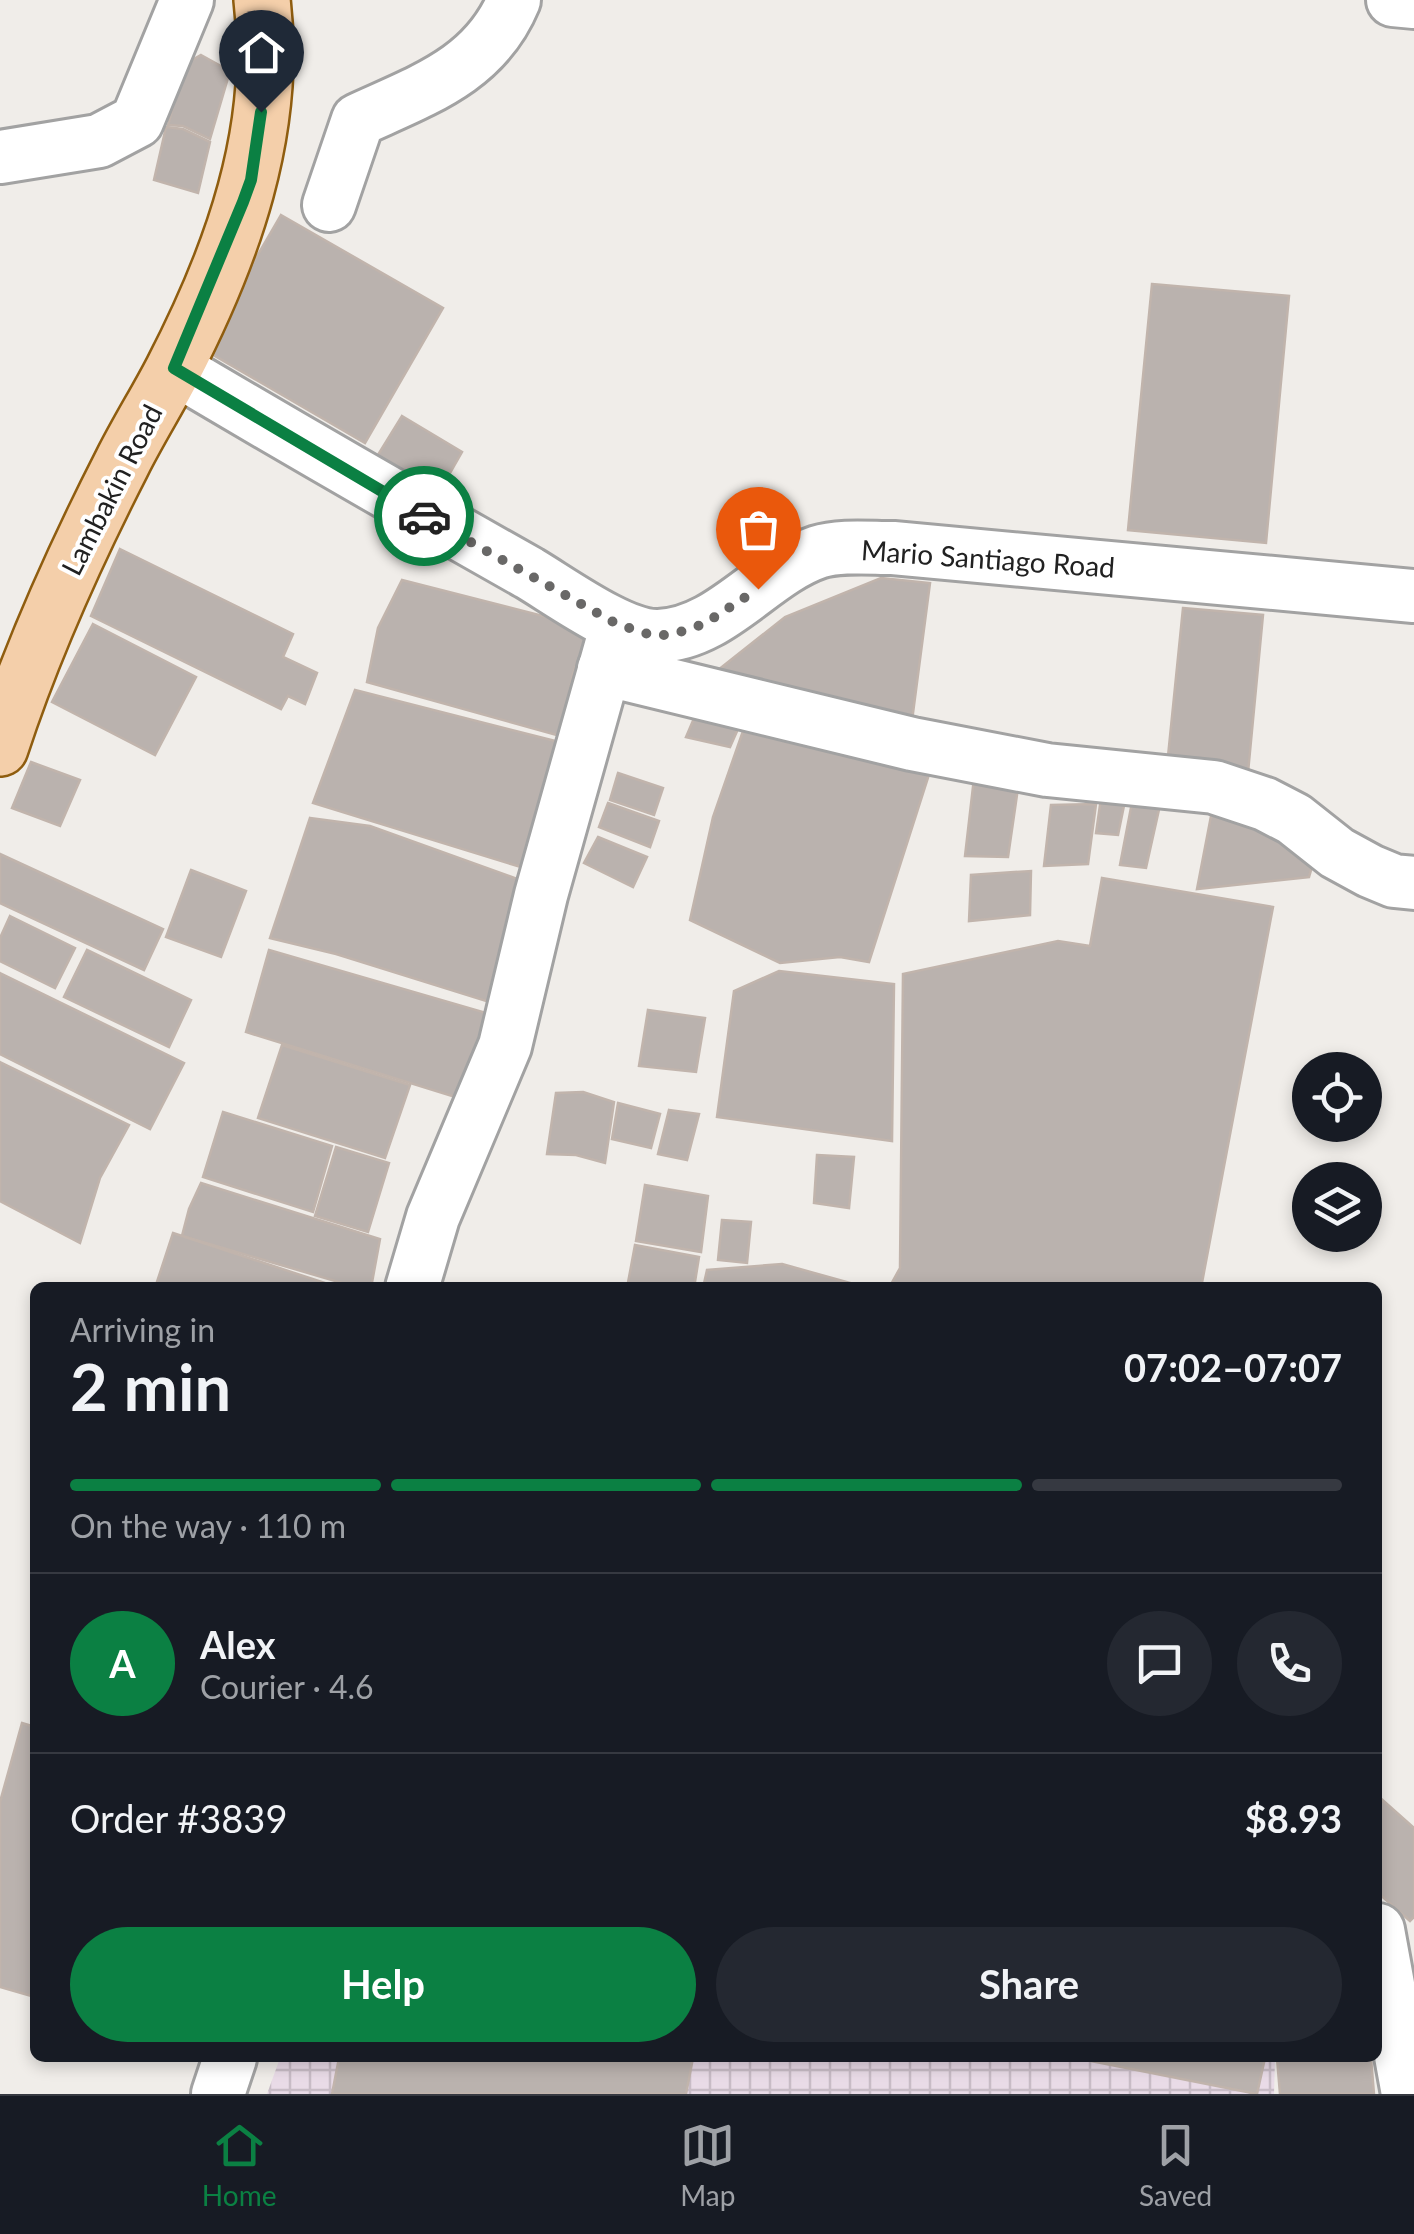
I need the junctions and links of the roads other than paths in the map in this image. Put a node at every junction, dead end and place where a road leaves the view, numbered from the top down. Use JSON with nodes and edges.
{"nodes":[{"id":1,"x":187,"y":0,"type":"edge"},
{"id":2,"x":262,"y":0,"type":"edge"},
{"id":3,"x":514,"y":0,"type":"edge"},
{"id":4,"x":1395,"y":0,"type":"edge"},
{"id":5,"x":1414,"y":2,"type":"edge"},
{"id":6,"x":0,"y":156,"type":"edge"},
{"id":7,"x":329,"y":205,"type":"dead end"},
{"id":8,"x":174,"y":368,"type":"junction"},
{"id":9,"x":1414,"y":596,"type":"edge"},
{"id":10,"x":611,"y":646,"type":"junction"},
{"id":11,"x":0,"y":748,"type":"edge"},
{"id":12,"x":1414,"y":883,"type":"edge"},
{"id":13,"x":414,"y":1282,"type":"edge"},
{"id":14,"x":1382,"y":1930,"type":"edge"},
{"id":15,"x":1382,"y":1949,"type":"edge"},
{"id":16,"x":1414,"y":1958,"type":"edge"},
{"id":17,"x":229,"y":2062,"type":"edge"},
{"id":18,"x":218,"y":2094,"type":"edge"},
{"id":19,"x":1408,"y":2094,"type":"edge"}],
"edges":[{"from":1,"to":6,"type":"street"},
{"from":2,"to":8,"type":"main road","name":"Lambakin Road"},
{"from":3,"to":7,"type":"street"},
{"from":4,"to":5,"type":"street"},
{"from":8,"to":10,"type":"street","name":"Mario Santiago Road"},
{"from":8,"to":11,"type":"main road","name":"Lambakin Road"},
{"from":9,"to":10,"type":"street","name":"Mario Santiago Road"},
{"from":10,"to":12,"type":"street"},
{"from":10,"to":13,"type":"street"},
{"from":14,"to":16,"type":"street"},
{"from":15,"to":19,"type":"street"},
{"from":17,"to":18,"type":"street"}]}
